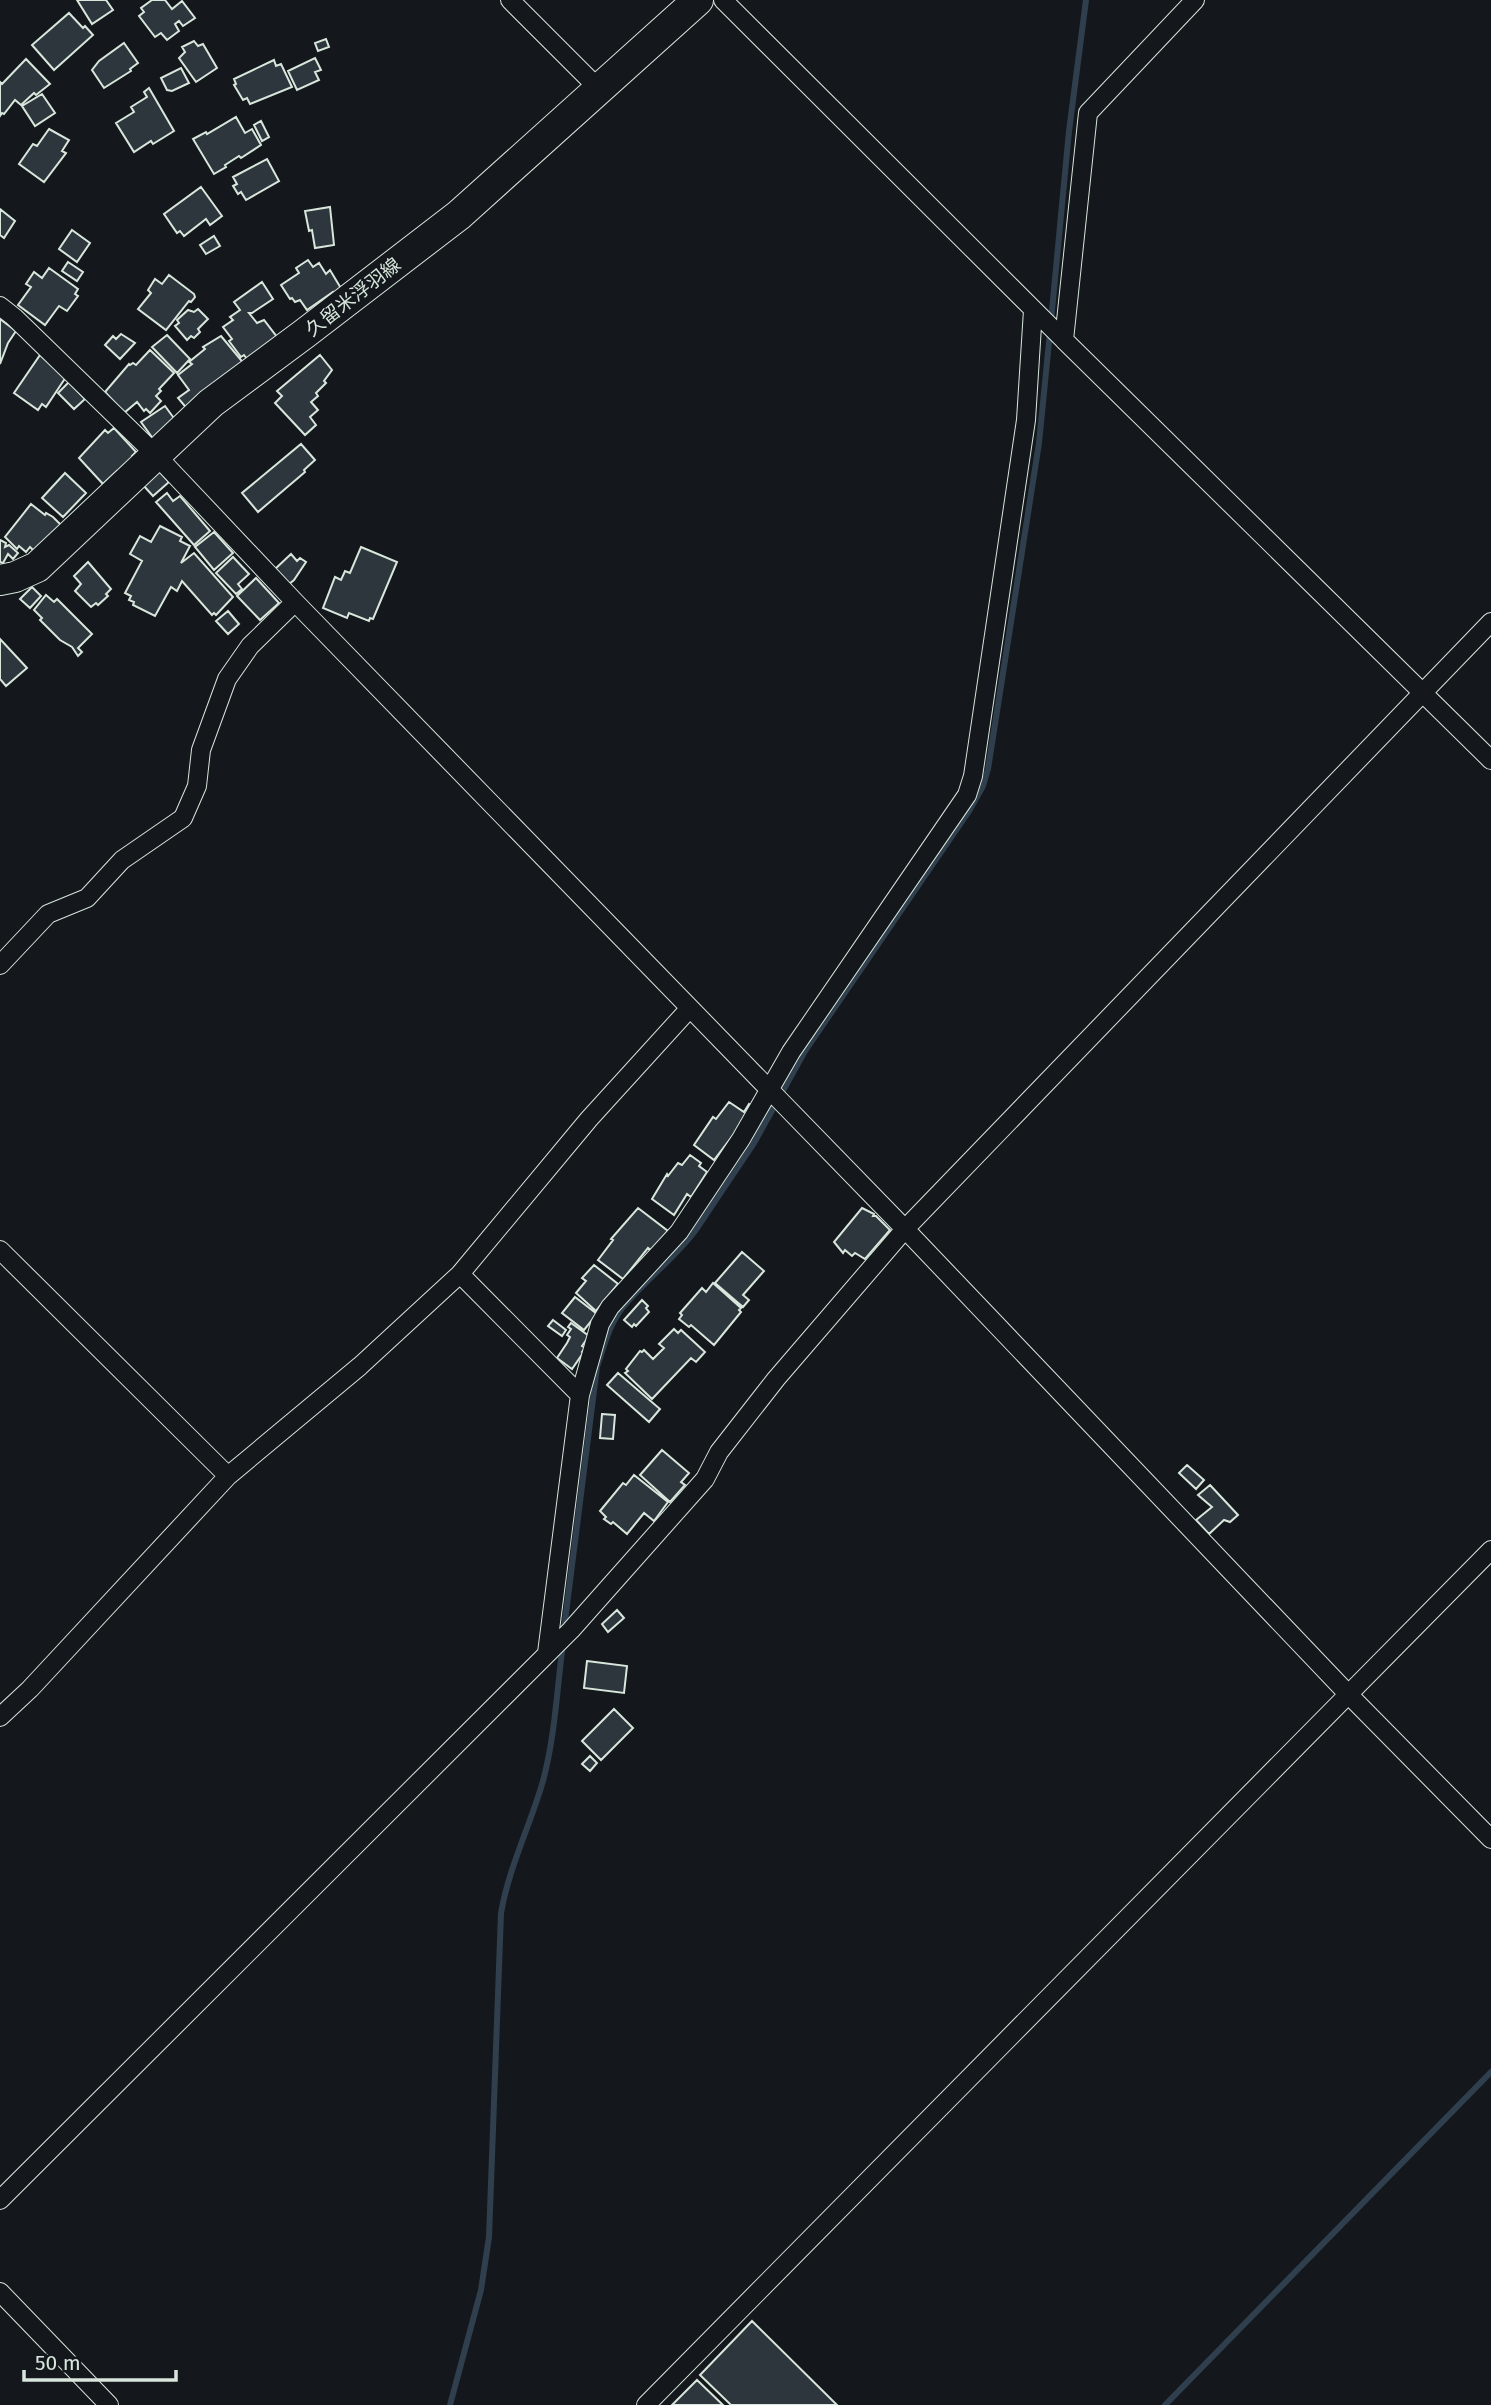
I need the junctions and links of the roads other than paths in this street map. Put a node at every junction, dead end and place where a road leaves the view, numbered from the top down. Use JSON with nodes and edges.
{"nodes":[{"id":1,"x":510,"y":0,"type":"edge"},
{"id":2,"x":698,"y":0,"type":"edge"},
{"id":3,"x":723,"y":0,"type":"edge"},
{"id":4,"x":1195,"y":0,"type":"edge"},
{"id":5,"x":600,"y":90,"type":"junction"},
{"id":6,"x":0,"y":306,"type":"edge"},
{"id":7,"x":1039,"y":315,"type":"junction"},
{"id":8,"x":1062,"y":338,"type":"junction"},
{"id":9,"x":156,"y":455,"type":"junction"},
{"id":10,"x":0,"y":580,"type":"edge"},
{"id":11,"x":295,"y":602,"type":"junction"},
{"id":12,"x":1491,"y":622,"type":"edge"},
{"id":13,"x":1422,"y":692,"type":"junction"},
{"id":14,"x":1491,"y":760,"type":"edge"},
{"id":15,"x":0,"y":965,"type":"edge"},
{"id":16,"x":690,"y":1008,"type":"junction"},
{"id":17,"x":775,"y":1096,"type":"junction"},
{"id":18,"x":905,"y":1229,"type":"junction"},
{"id":19,"x":0,"y":1251,"type":"edge"},
{"id":20,"x":460,"y":1274,"type":"junction"},
{"id":21,"x":580,"y":1395,"type":"junction"},
{"id":22,"x":228,"y":1476,"type":"junction"},
{"id":23,"x":1491,"y":1550,"type":"edge"},
{"id":24,"x":551,"y":1650,"type":"junction"},
{"id":25,"x":1349,"y":1695,"type":"junction"},
{"id":26,"x":0,"y":1717,"type":"edge"},
{"id":27,"x":1491,"y":1839,"type":"edge"},
{"id":28,"x":0,"y":2200,"type":"edge"},
{"id":29,"x":0,"y":2292,"type":"edge"},
{"id":30,"x":109,"y":2405,"type":"edge"},
{"id":31,"x":646,"y":2405,"type":"edge"}],
"edges":[{"from":1,"to":5,"type":"street"},
{"from":2,"to":5,"type":"main road","name":"久留米浮羽線"},
{"from":3,"to":7,"type":"street"},
{"from":4,"to":8,"type":"street"},
{"from":5,"to":9,"type":"main road","name":"久留米浮羽線"},
{"from":6,"to":9,"type":"street"},
{"from":7,"to":8,"type":"street"},
{"from":7,"to":17,"type":"street"},
{"from":8,"to":13,"type":"street"},
{"from":9,"to":10,"type":"main road","name":"久留米浮羽線"},
{"from":9,"to":11,"type":"street"},
{"from":11,"to":15,"type":"street"},
{"from":11,"to":16,"type":"street"},
{"from":12,"to":13,"type":"street"},
{"from":13,"to":14,"type":"street"},
{"from":13,"to":18,"type":"street"},
{"from":16,"to":17,"type":"street"},
{"from":16,"to":20,"type":"street"},
{"from":17,"to":18,"type":"street"},
{"from":17,"to":21,"type":"street"},
{"from":18,"to":24,"type":"street"},
{"from":18,"to":25,"type":"street"},
{"from":19,"to":22,"type":"street"},
{"from":20,"to":21,"type":"street"},
{"from":20,"to":22,"type":"street"},
{"from":21,"to":24,"type":"street"},
{"from":22,"to":26,"type":"street"},
{"from":23,"to":25,"type":"street"},
{"from":24,"to":28,"type":"street"},
{"from":25,"to":27,"type":"street"},
{"from":25,"to":31,"type":"street"},
{"from":29,"to":30,"type":"street"}]}
